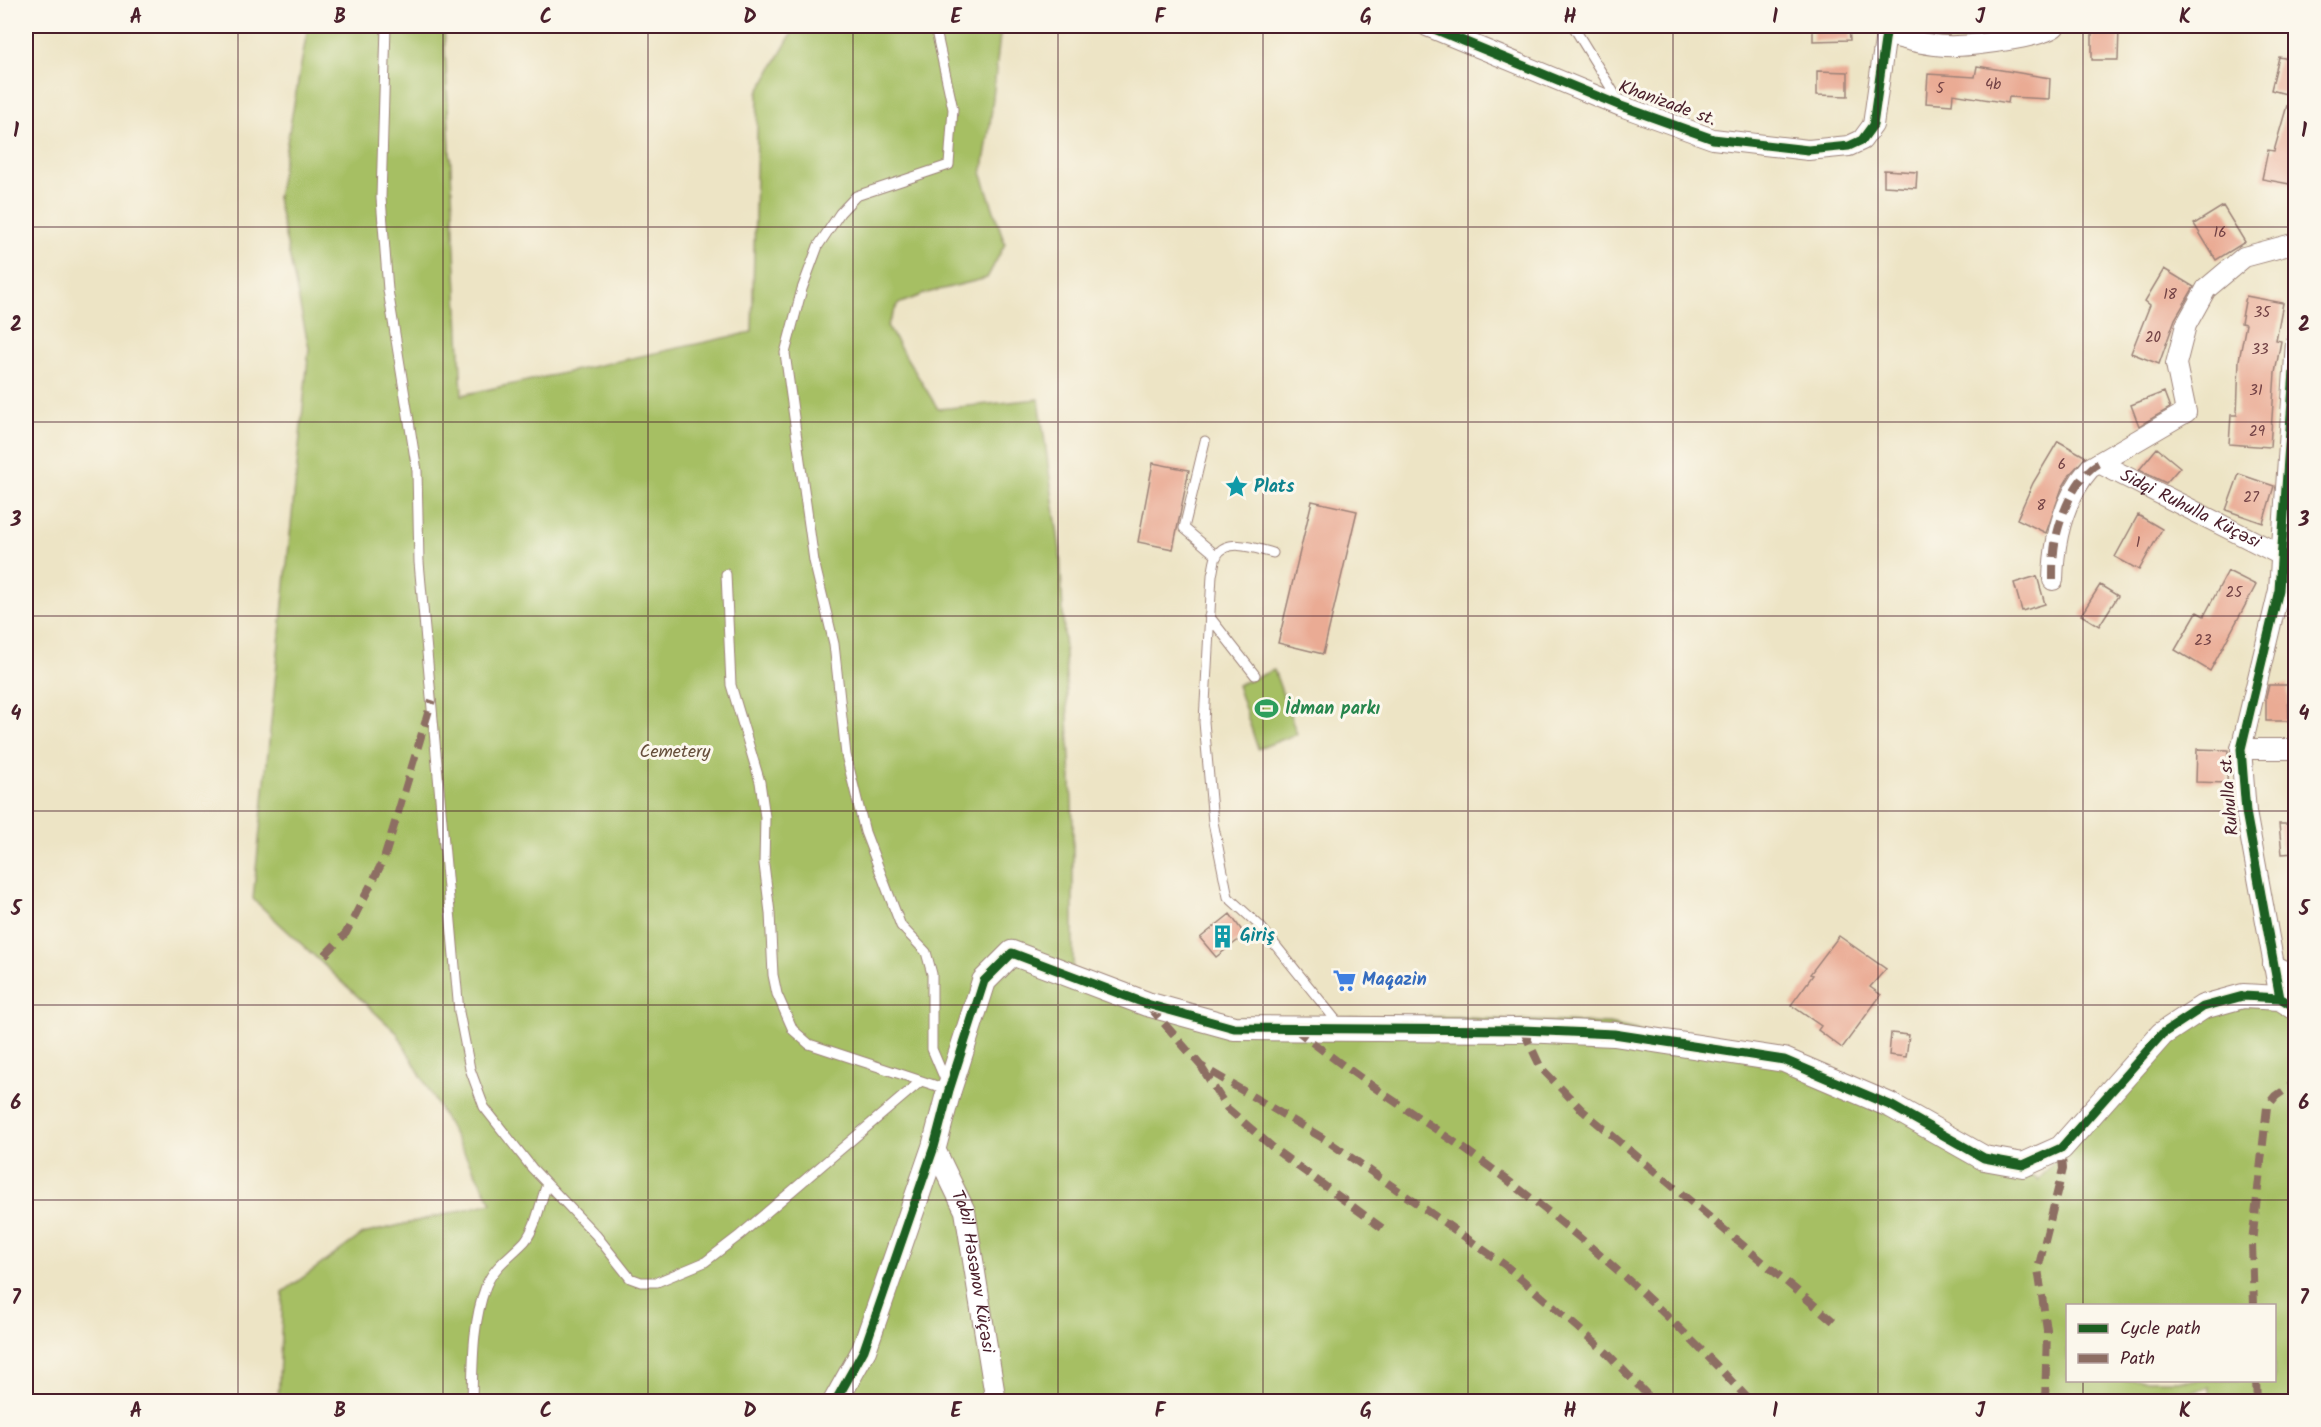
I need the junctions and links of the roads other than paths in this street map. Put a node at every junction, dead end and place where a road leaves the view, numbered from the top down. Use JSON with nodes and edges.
{"nodes":[{"id":1,"x":386,"y":26,"type":"edge"},
{"id":2,"x":934,"y":26,"type":"edge"},
{"id":3,"x":1427,"y":26,"type":"edge"},
{"id":4,"x":1573,"y":26,"type":"edge"},
{"id":5,"x":2055,"y":26,"type":"edge"},
{"id":6,"x":1887,"y":30,"type":"edge"},
{"id":7,"x":1621,"y":106,"type":"junction"},
{"id":8,"x":2295,"y":243,"type":"edge"},
{"id":9,"x":2295,"y":342,"type":"edge"},
{"id":10,"x":2292,"y":416,"type":"edge"},
{"id":11,"x":1205,"y":441,"type":"dead end"},
{"id":12,"x":2099,"y":463,"type":"junction"},
{"id":13,"x":1273,"y":553,"type":"dead end"},
{"id":14,"x":2281,"y":555,"type":"junction"},
{"id":15,"x":1217,"y":556,"type":"junction"},
{"id":16,"x":726,"y":574,"type":"dead end"},
{"id":17,"x":2053,"y":580,"type":"dead end"},
{"id":18,"x":2287,"y":591,"type":"edge"},
{"id":19,"x":1209,"y":616,"type":"junction"},
{"id":20,"x":1255,"y":675,"type":"dead end"},
{"id":21,"x":2241,"y":749,"type":"junction"},
{"id":22,"x":2295,"y":749,"type":"edge"},
{"id":23,"x":2273,"y":965,"type":"junction"},
{"id":24,"x":2295,"y":976,"type":"edge"},
{"id":25,"x":2288,"y":1003,"type":"edge"},
{"id":26,"x":1342,"y":1029,"type":"junction"},
{"id":27,"x":921,"y":1081,"type":"junction"},
{"id":28,"x":949,"y":1090,"type":"junction"},
{"id":29,"x":934,"y":1147,"type":"junction"},
{"id":30,"x":547,"y":1184,"type":"junction"},
{"id":31,"x":472,"y":1401,"type":"edge"},
{"id":32,"x":835,"y":1401,"type":"edge"},
{"id":33,"x":996,"y":1401,"type":"edge"}],
"edges":[{"from":1,"to":30,"type":"lane"},
{"from":2,"to":28,"type":"lane"},
{"from":3,"to":7,"type":"street","name":"Khanizade st."},
{"from":4,"to":7,"type":"lane"},
{"from":5,"to":6,"type":"street"},
{"from":6,"to":7,"type":"street","name":"Khanizade st."},
{"from":8,"to":12,"type":"street"},
{"from":9,"to":10,"type":"street","name":"Sidqi Ruhulla Küçəsi"},
{"from":10,"to":14,"type":"street","name":"Sidqi Ruhulla Küçəsi"},
{"from":11,"to":15,"type":"lane"},
{"from":12,"to":14,"type":"street","name":"Sidqi Ruhulla Küçəsi"},
{"from":12,"to":17,"type":"street"},
{"from":13,"to":15,"type":"lane"},
{"from":14,"to":18,"type":"street","name":"Sidqi Ruhulla Küçəsi"},
{"from":15,"to":19,"type":"lane"},
{"from":16,"to":27,"type":"lane"},
{"from":18,"to":21,"type":"street","name":"Ruhulla st."},
{"from":19,"to":20,"type":"lane"},
{"from":19,"to":26,"type":"lane"},
{"from":21,"to":22,"type":"street","name":"Ruhulla st."},
{"from":21,"to":23,"type":"street","name":"Ruhulla st."},
{"from":23,"to":24,"type":"street"},
{"from":23,"to":25,"type":"street","name":"Ruhulla st."},
{"from":25,"to":26,"type":"street"},
{"from":26,"to":28,"type":"street"},
{"from":27,"to":28,"type":"lane"},
{"from":27,"to":30,"type":"lane"},
{"from":28,"to":29,"type":"street"},
{"from":29,"to":32,"type":"street"},
{"from":29,"to":33,"type":"street","name":"Tabil Həsənov Küçəsi"},
{"from":30,"to":31,"type":"lane"}]}
